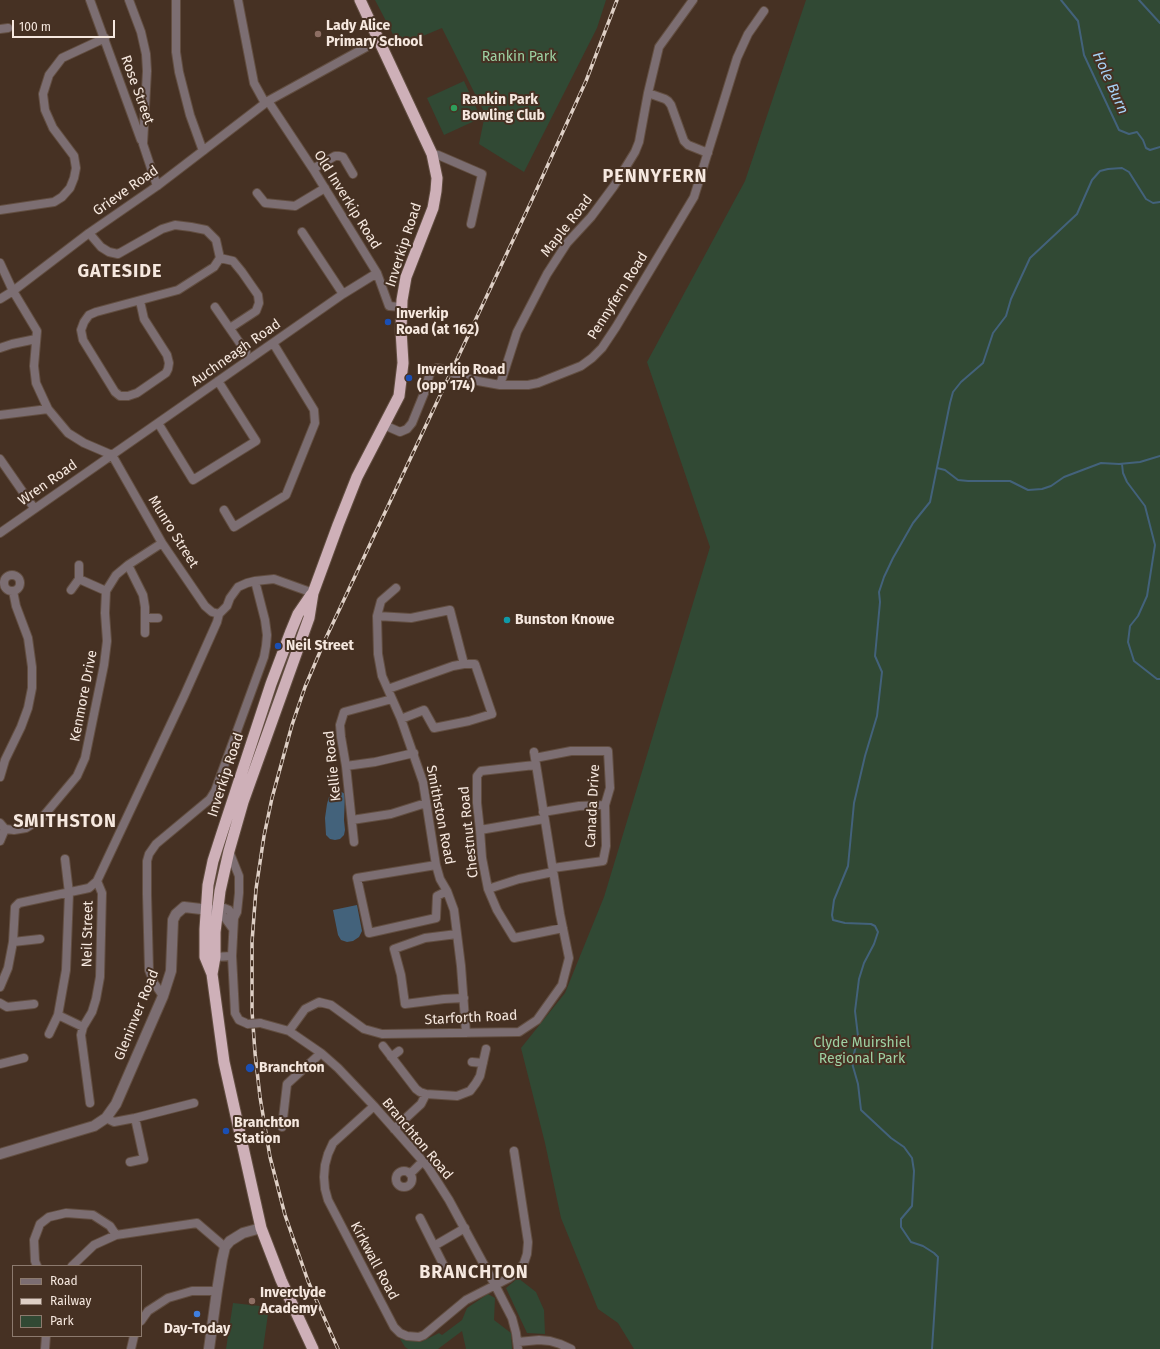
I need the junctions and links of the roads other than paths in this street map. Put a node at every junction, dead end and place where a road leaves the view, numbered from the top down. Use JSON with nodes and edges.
{"nodes":[{"id":1,"x":90,"y":0,"type":"edge"},
{"id":2,"x":129,"y":0,"type":"edge"},
{"id":3,"x":176,"y":0,"type":"edge"},
{"id":4,"x":238,"y":0,"type":"edge"},
{"id":5,"x":360,"y":0,"type":"edge"},
{"id":6,"x":693,"y":0,"type":"edge"},
{"id":7,"x":764,"y":11,"type":"dead end"},
{"id":8,"x":105,"y":38,"type":"junction"},
{"id":9,"x":378,"y":40,"type":"junction"},
{"id":10,"x":648,"y":93,"type":"junction"},
{"id":11,"x":267,"y":102,"type":"junction"},
{"id":12,"x":143,"y":144,"type":"junction"},
{"id":13,"x":203,"y":152,"type":"junction"},
{"id":14,"x":708,"y":153,"type":"junction"},
{"id":15,"x":432,"y":154,"type":"junction"},
{"id":16,"x":313,"y":169,"type":"junction"},
{"id":17,"x":353,"y":174,"type":"dead end"},
{"id":18,"x":157,"y":186,"type":"junction"},
{"id":19,"x":325,"y":188,"type":"junction"},
{"id":20,"x":257,"y":193,"type":"dead end"},
{"id":21,"x":0,"y":210,"type":"edge"},
{"id":22,"x":471,"y":224,"type":"dead end"},
{"id":23,"x":302,"y":232,"type":"dead end"},
{"id":24,"x":89,"y":233,"type":"junction"},
{"id":25,"x":220,"y":258,"type":"junction"},
{"id":26,"x":0,"y":263,"type":"edge"},
{"id":27,"x":377,"y":273,"type":"junction"},
{"id":28,"x":13,"y":291,"type":"junction"},
{"id":29,"x":343,"y":294,"type":"junction"},
{"id":30,"x":0,"y":299,"type":"edge"},
{"id":31,"x":140,"y":301,"type":"junction"},
{"id":32,"x":215,"y":307,"type":"dead end"},
{"id":33,"x":401,"y":307,"type":"junction"},
{"id":34,"x":230,"y":328,"type":"junction"},
{"id":35,"x":36,"y":339,"type":"junction"},
{"id":36,"x":273,"y":343,"type":"junction"},
{"id":37,"x":0,"y":348,"type":"edge"},
{"id":38,"x":246,"y":352,"type":"dead end"},
{"id":39,"x":218,"y":381,"type":"junction"},
{"id":40,"x":500,"y":385,"type":"junction"},
{"id":41,"x":48,"y":409,"type":"junction"},
{"id":42,"x":0,"y":415,"type":"edge"},
{"id":43,"x":158,"y":423,"type":"junction"},
{"id":44,"x":384,"y":425,"type":"junction"},
{"id":45,"x":112,"y":455,"type":"junction"},
{"id":46,"x":0,"y":459,"type":"edge"},
{"id":47,"x":34,"y":508,"type":"junction"},
{"id":48,"x":224,"y":510,"type":"dead end"},
{"id":49,"x":0,"y":533,"type":"edge"},
{"id":50,"x":162,"y":543,"type":"junction"},
{"id":51,"x":79,"y":565,"type":"dead end"},
{"id":52,"x":128,"y":565,"type":"junction"},
{"id":53,"x":79,"y":579,"type":"junction"},
{"id":54,"x":255,"y":581,"type":"junction"},
{"id":55,"x":396,"y":588,"type":"dead end"},
{"id":56,"x":71,"y":590,"type":"dead end"},
{"id":57,"x":13,"y":591,"type":"dead end"},
{"id":58,"x":106,"y":591,"type":"junction"},
{"id":59,"x":313,"y":593,"type":"junction"},
{"id":60,"x":219,"y":614,"type":"junction"},
{"id":61,"x":377,"y":616,"type":"junction"},
{"id":62,"x":145,"y":618,"type":"junction"},
{"id":63,"x":158,"y":618,"type":"dead end"},
{"id":64,"x":145,"y":633,"type":"dead end"},
{"id":65,"x":464,"y":664,"type":"junction"},
{"id":66,"x":388,"y":689,"type":"junction"},
{"id":67,"x":392,"y":699,"type":"junction"},
{"id":68,"x":402,"y":719,"type":"junction"},
{"id":69,"x":414,"y":753,"type":"junction"},
{"id":70,"x":3,"y":758,"type":"edge"},
{"id":71,"x":535,"y":758,"type":"junction"},
{"id":72,"x":346,"y":766,"type":"junction"},
{"id":73,"x":0,"y":777,"type":"edge"},
{"id":74,"x":426,"y":804,"type":"junction"},
{"id":75,"x":605,"y":805,"type":"junction"},
{"id":76,"x":544,"y":816,"type":"junction"},
{"id":77,"x":352,"y":820,"type":"junction"},
{"id":78,"x":3,"y":826,"type":"edge"},
{"id":79,"x":480,"y":830,"type":"junction"},
{"id":80,"x":0,"y":841,"type":"edge"},
{"id":81,"x":354,"y":842,"type":"dead end"},
{"id":82,"x":229,"y":851,"type":"junction"},
{"id":83,"x":65,"y":859,"type":"dead end"},
{"id":84,"x":436,"y":866,"type":"junction"},
{"id":85,"x":553,"y":870,"type":"junction"},
{"id":86,"x":97,"y":881,"type":"junction"},
{"id":87,"x":488,"y":889,"type":"junction"},
{"id":88,"x":447,"y":891,"type":"junction"},
{"id":89,"x":69,"y":893,"type":"junction"},
{"id":90,"x":206,"y":909,"type":"junction"},
{"id":91,"x":218,"y":911,"type":"junction"},
{"id":92,"x":234,"y":918,"type":"junction"},
{"id":93,"x":562,"y":928,"type":"junction"},
{"id":94,"x":233,"y":929,"type":"junction"},
{"id":95,"x":457,"y":934,"type":"junction"},
{"id":96,"x":40,"y":939,"type":"dead end"},
{"id":97,"x":13,"y":942,"type":"junction"},
{"id":98,"x":232,"y":956,"type":"junction"},
{"id":99,"x":215,"y":957,"type":"junction"},
{"id":100,"x":212,"y":974,"type":"junction"},
{"id":101,"x":0,"y":987,"type":"edge"},
{"id":102,"x":163,"y":996,"type":"junction"},
{"id":103,"x":464,"y":998,"type":"junction"},
{"id":104,"x":0,"y":1003,"type":"edge"},
{"id":105,"x":34,"y":1004,"type":"dead end"},
{"id":106,"x":58,"y":1015,"type":"junction"},
{"id":107,"x":83,"y":1027,"type":"junction"},
{"id":108,"x":289,"y":1031,"type":"junction"},
{"id":109,"x":466,"y":1033,"type":"junction"},
{"id":110,"x":49,"y":1034,"type":"dead end"},
{"id":111,"x":383,"y":1046,"type":"dead end"},
{"id":112,"x":486,"y":1049,"type":"dead end"},
{"id":113,"x":399,"y":1051,"type":"dead end"},
{"id":114,"x":321,"y":1053,"type":"junction"},
{"id":115,"x":391,"y":1057,"type":"junction"},
{"id":116,"x":24,"y":1058,"type":"dead end"},
{"id":117,"x":472,"y":1062,"type":"dead end"},
{"id":118,"x":483,"y":1063,"type":"junction"},
{"id":119,"x":0,"y":1064,"type":"edge"},
{"id":120,"x":426,"y":1094,"type":"junction"},
{"id":121,"x":90,"y":1103,"type":"dead end"},
{"id":122,"x":194,"y":1103,"type":"dead end"},
{"id":123,"x":374,"y":1106,"type":"junction"},
{"id":124,"x":106,"y":1118,"type":"junction"},
{"id":125,"x":135,"y":1118,"type":"junction"},
{"id":126,"x":282,"y":1126,"type":"dead end"},
{"id":127,"x":394,"y":1129,"type":"junction"},
{"id":128,"x":1,"y":1151,"type":"edge"},
{"id":129,"x":514,"y":1151,"type":"dead end"},
{"id":130,"x":423,"y":1161,"type":"junction"},
{"id":131,"x":130,"y":1162,"type":"dead end"},
{"id":132,"x":410,"y":1174,"type":"dead end"},
{"id":133,"x":420,"y":1218,"type":"dead end"},
{"id":134,"x":261,"y":1228,"type":"junction"},
{"id":135,"x":465,"y":1228,"type":"junction"},
{"id":136,"x":116,"y":1235,"type":"junction"},
{"id":137,"x":434,"y":1246,"type":"junction"},
{"id":138,"x":226,"y":1247,"type":"junction"},
{"id":139,"x":37,"y":1265,"type":"edge"},
{"id":140,"x":73,"y":1265,"type":"edge"},
{"id":141,"x":447,"y":1272,"type":"dead end"},
{"id":142,"x":495,"y":1285,"type":"junction"},
{"id":143,"x":217,"y":1291,"type":"junction"},
{"id":144,"x":142,"y":1320,"type":"edge"},
{"id":145,"x":46,"y":1337,"type":"edge"},
{"id":146,"x":134,"y":1337,"type":"edge"},
{"id":147,"x":518,"y":1346,"type":"edge"},
{"id":148,"x":45,"y":1349,"type":"edge"},
{"id":149,"x":131,"y":1349,"type":"edge"},
{"id":150,"x":209,"y":1349,"type":"edge"},
{"id":151,"x":313,"y":1349,"type":"edge"},
{"id":152,"x":571,"y":1349,"type":"edge"}],
"edges":[{"from":1,"to":8,"type":"street","name":"Rose Street"},
{"from":2,"to":12,"type":"street"},
{"from":3,"to":13,"type":"street"},
{"from":4,"to":11,"type":"street","name":"Old Inverkip Road"},
{"from":5,"to":9,"type":"highway","name":"Inverkip Road"},
{"from":6,"to":10,"type":"street","name":"Maple Road"},
{"from":7,"to":14,"type":"street","name":"Pennyfern Road"},
{"from":8,"to":12,"type":"street","name":"Rose Street"},
{"from":8,"to":21,"type":"street"},
{"from":9,"to":11,"type":"street","name":"Grieve Road"},
{"from":9,"to":15,"type":"highway","name":"Inverkip Road"},
{"from":10,"to":14,"type":"street"},
{"from":10,"to":40,"type":"street","name":"Maple Road"},
{"from":11,"to":13,"type":"street","name":"Grieve Road"},
{"from":11,"to":16,"type":"street","name":"Old Inverkip Road"},
{"from":12,"to":18,"type":"street","name":"Rose Street"},
{"from":13,"to":18,"type":"street","name":"Grieve Road"},
{"from":14,"to":40,"type":"street","name":"Pennyfern Road"},
{"from":15,"to":22,"type":"street"},
{"from":15,"to":33,"type":"highway","name":"Inverkip Road"},
{"from":16,"to":17,"type":"street"},
{"from":16,"to":19,"type":"street","name":"Old Inverkip Road"},
{"from":18,"to":24,"type":"street","name":"Grieve Road"},
{"from":19,"to":20,"type":"street"},
{"from":19,"to":27,"type":"street","name":"Old Inverkip Road"},
{"from":23,"to":29,"type":"street"},
{"from":24,"to":25,"type":"street"},
{"from":24,"to":28,"type":"street","name":"Grieve Road"},
{"from":25,"to":31,"type":"street"},
{"from":25,"to":34,"type":"street"},
{"from":26,"to":28,"type":"street"},
{"from":27,"to":29,"type":"street","name":"Auchneagh Road"},
{"from":27,"to":33,"type":"street","name":"Old Inverkip Road"},
{"from":28,"to":30,"type":"street","name":"Grieve Road"},
{"from":28,"to":35,"type":"street"},
{"from":29,"to":36,"type":"street","name":"Auchneagh Road"},
{"from":31,"to":31,"type":"street"},
{"from":32,"to":34,"type":"street"},
{"from":33,"to":44,"type":"highway","name":"Inverkip Road"},
{"from":34,"to":38,"type":"street"},
{"from":35,"to":37,"type":"street"},
{"from":35,"to":41,"type":"street"},
{"from":36,"to":39,"type":"street","name":"Auchneagh Road"},
{"from":36,"to":48,"type":"street"},
{"from":39,"to":43,"type":"street","name":"Auchneagh Road"},
{"from":39,"to":43,"type":"street"},
{"from":40,"to":44,"type":"street","name":"Pennyfern Road","bridge":true},
{"from":41,"to":42,"type":"street"},
{"from":41,"to":45,"type":"street"},
{"from":43,"to":45,"type":"street","name":"Auchneagh Road"},
{"from":44,"to":59,"type":"highway","name":"Inverkip Road"},
{"from":45,"to":47,"type":"street","name":"Wren Road"},
{"from":45,"to":50,"type":"street","name":"Munro Street"},
{"from":46,"to":47,"type":"street"},
{"from":47,"to":49,"type":"street","name":"Wren Road"},
{"from":50,"to":52,"type":"street"},
{"from":50,"to":60,"type":"street","name":"Munro Street"},
{"from":51,"to":53,"type":"street"},
{"from":52,"to":58,"type":"street"},
{"from":52,"to":62,"type":"street"},
{"from":53,"to":56,"type":"street"},
{"from":53,"to":58,"type":"street"},
{"from":54,"to":59,"type":"street","name":"Neil Street"},
{"from":54,"to":60,"type":"street","name":"Neil Street"},
{"from":54,"to":102,"type":"street"},
{"from":55,"to":61,"type":"street","name":"Smithston Road"},
{"from":57,"to":70,"type":"street"},
{"from":58,"to":78,"type":"street","name":"Kenmore Drive"},
{"from":59,"to":82,"type":"highway","name":"Inverkip Road"},
{"from":59,"to":90,"type":"highway","name":"Inverkip Road"},
{"from":60,"to":86,"type":"street","name":"Neil Street"},
{"from":61,"to":65,"type":"street"},
{"from":61,"to":66,"type":"street","name":"Smithston Road"},
{"from":62,"to":63,"type":"street"},
{"from":62,"to":64,"type":"street"},
{"from":65,"to":66,"type":"street"},
{"from":65,"to":68,"type":"street"},
{"from":66,"to":67,"type":"street","name":"Smithston Road"},
{"from":67,"to":68,"type":"street","name":"Smithston Road"},
{"from":67,"to":72,"type":"street","name":"Kellie Road"},
{"from":68,"to":69,"type":"street","name":"Smithston Road"},
{"from":69,"to":72,"type":"street"},
{"from":69,"to":74,"type":"street","name":"Smithston Road"},
{"from":70,"to":73,"type":"street"},
{"from":71,"to":75,"type":"street","name":"Canada Drive"},
{"from":71,"to":76,"type":"street","name":"Starforth Road"},
{"from":71,"to":79,"type":"street","name":"Chestnut Road"},
{"from":72,"to":77,"type":"street","name":"Kellie Road"},
{"from":74,"to":77,"type":"street","name":"Kellie Road"},
{"from":74,"to":84,"type":"street","name":"Smithston Road"},
{"from":75,"to":76,"type":"street"},
{"from":75,"to":85,"type":"street","name":"Canada Drive"},
{"from":76,"to":79,"type":"street"},
{"from":76,"to":85,"type":"street","name":"Starforth Road"},
{"from":77,"to":81,"type":"street","name":"Kellie Road"},
{"from":78,"to":80,"type":"street"},
{"from":79,"to":87,"type":"street","name":"Chestnut Road"},
{"from":82,"to":91,"type":"highway","name":"Inverkip Road"},
{"from":82,"to":92,"type":"street"},
{"from":83,"to":89,"type":"street"},
{"from":84,"to":88,"type":"street","name":"Smithston Road"},
{"from":84,"to":88,"type":"street"},
{"from":85,"to":87,"type":"street"},
{"from":85,"to":93,"type":"street","name":"Starforth Road"},
{"from":86,"to":89,"type":"street"},
{"from":86,"to":107,"type":"street","name":"Neil Street"},
{"from":87,"to":93,"type":"street","name":"Chestnut Road"},
{"from":88,"to":95,"type":"street","name":"Smithston Road"},
{"from":89,"to":97,"type":"street"},
{"from":89,"to":106,"type":"street"},
{"from":90,"to":91,"type":"street","name":"Gleninver Road"},
{"from":90,"to":100,"type":"highway","name":"Inverkip Road"},
{"from":90,"to":102,"type":"street","name":"Gleninver Road"},
{"from":91,"to":92,"type":"street"},
{"from":91,"to":94,"type":"street"},
{"from":91,"to":99,"type":"highway","name":"Inverkip Road"},
{"from":92,"to":94,"type":"street"},
{"from":93,"to":109,"type":"street","name":"Starforth Road"},
{"from":94,"to":98,"type":"street"},
{"from":95,"to":103,"type":"street","name":"Smithston Road"},
{"from":95,"to":103,"type":"street"},
{"from":96,"to":97,"type":"street"},
{"from":97,"to":101,"type":"street"},
{"from":98,"to":99,"type":"street"},
{"from":98,"to":108,"type":"street","name":"Branchton Road","bridge":true},
{"from":99,"to":100,"type":"highway","name":"Inverkip Road"},
{"from":100,"to":134,"type":"highway","name":"Inverkip Road"},
{"from":102,"to":124,"type":"street","name":"Gleninver Road"},
{"from":103,"to":109,"type":"street","name":"Smithston Road"},
{"from":104,"to":105,"type":"street"},
{"from":106,"to":107,"type":"street"},
{"from":106,"to":110,"type":"street"},
{"from":107,"to":121,"type":"street","name":"Neil Street"},
{"from":108,"to":109,"type":"street","name":"Starforth Road"},
{"from":108,"to":114,"type":"street","name":"Branchton Road"},
{"from":111,"to":115,"type":"street"},
{"from":112,"to":118,"type":"street"},
{"from":113,"to":115,"type":"street"},
{"from":114,"to":123,"type":"street","name":"Branchton Road"},
{"from":114,"to":126,"type":"street"},
{"from":115,"to":120,"type":"street"},
{"from":116,"to":119,"type":"street"},
{"from":117,"to":118,"type":"street"},
{"from":118,"to":120,"type":"street"},
{"from":120,"to":127,"type":"street"},
{"from":122,"to":125,"type":"street"},
{"from":123,"to":127,"type":"street","name":"Branchton Road"},
{"from":123,"to":142,"type":"street","name":"Kirkwall Road"},
{"from":124,"to":125,"type":"street"},
{"from":124,"to":128,"type":"street"},
{"from":125,"to":131,"type":"street"},
{"from":127,"to":130,"type":"street","name":"Branchton Road"},
{"from":129,"to":142,"type":"street","name":"Kirkwall Road"},
{"from":130,"to":132,"type":"street"},
{"from":130,"to":135,"type":"street","name":"Branchton Road"},
{"from":133,"to":137,"type":"street"},
{"from":134,"to":138,"type":"street"},
{"from":134,"to":151,"type":"highway","name":"Inverkip Road"},
{"from":135,"to":137,"type":"street"},
{"from":135,"to":142,"type":"street","name":"Branchton Road"},
{"from":136,"to":138,"type":"street"},
{"from":136,"to":139,"type":"street"},
{"from":136,"to":140,"type":"street"},
{"from":137,"to":141,"type":"street"},
{"from":138,"to":143,"type":"street"},
{"from":142,"to":147,"type":"street","name":"Branchton Road"},
{"from":143,"to":144,"type":"street"},
{"from":143,"to":150,"type":"street"},
{"from":145,"to":148,"type":"street"},
{"from":146,"to":149,"type":"street"},
{"from":147,"to":152,"type":"street"}]}
